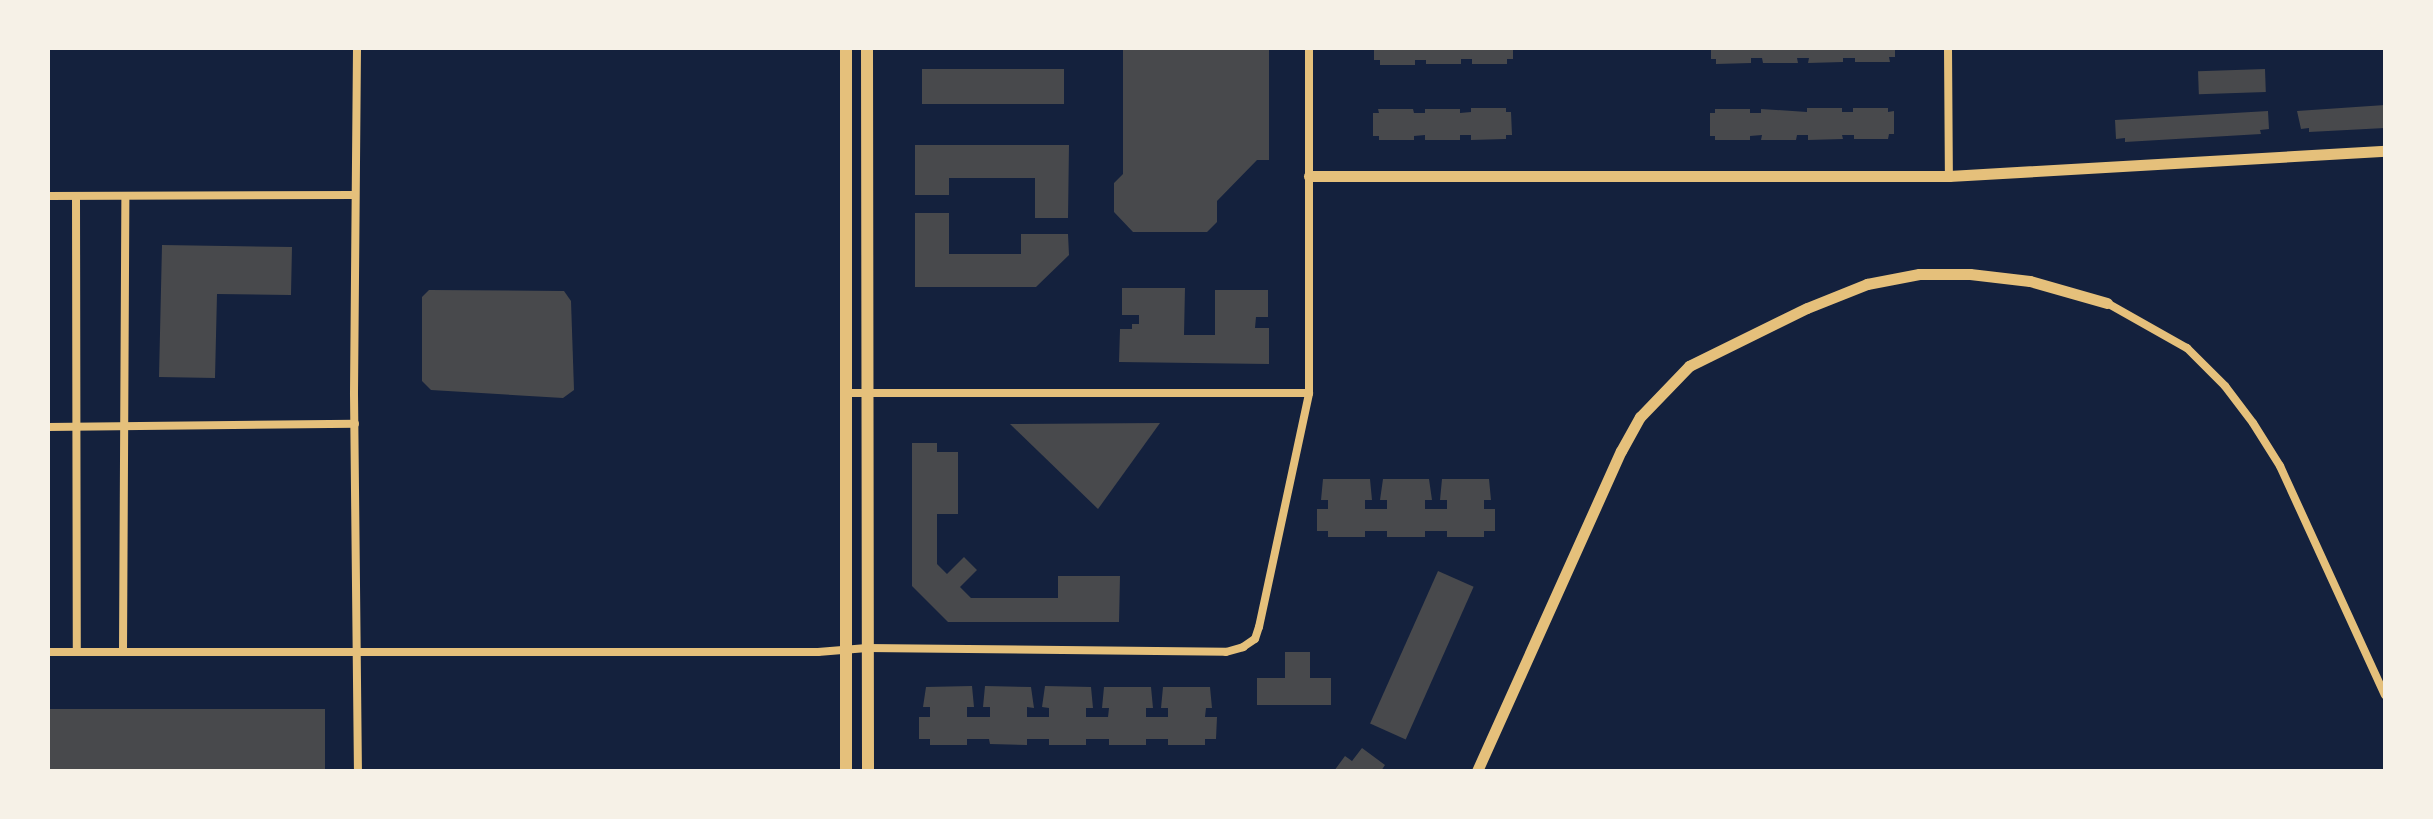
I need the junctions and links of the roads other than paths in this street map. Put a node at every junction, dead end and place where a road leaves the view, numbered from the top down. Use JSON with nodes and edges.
{"nodes":[{"id":1,"x":357,"y":48,"type":"edge"},
{"id":2,"x":846,"y":48,"type":"edge"},
{"id":3,"x":867,"y":48,"type":"edge"},
{"id":4,"x":1309,"y":48,"type":"edge"},
{"id":5,"x":1948,"y":48,"type":"edge"},
{"id":6,"x":2385,"y":151,"type":"edge"},
{"id":7,"x":1309,"y":176,"type":"junction"},
{"id":8,"x":1949,"y":176,"type":"junction"},
{"id":9,"x":355,"y":195,"type":"junction"},
{"id":10,"x":48,"y":196,"type":"edge"},
{"id":11,"x":76,"y":197,"type":"junction"},
{"id":12,"x":125,"y":198,"type":"junction"},
{"id":13,"x":2107,"y":303,"type":"joint"},
{"id":14,"x":847,"y":393,"type":"junction"},
{"id":15,"x":867,"y":393,"type":"junction"},
{"id":16,"x":1309,"y":393,"type":"junction"},
{"id":17,"x":355,"y":424,"type":"junction"},
{"id":18,"x":76,"y":426,"type":"junction"},
{"id":19,"x":123,"y":426,"type":"junction"},
{"id":20,"x":48,"y":427,"type":"edge"},
{"id":21,"x":847,"y":648,"type":"junction"},
{"id":22,"x":867,"y":648,"type":"junction"},
{"id":23,"x":48,"y":652,"type":"edge"},
{"id":24,"x":77,"y":652,"type":"junction"},
{"id":25,"x":123,"y":652,"type":"junction"},
{"id":26,"x":357,"y":654,"type":"junction"},
{"id":27,"x":2385,"y":695,"type":"edge"},
{"id":28,"x":358,"y":771,"type":"edge"},
{"id":29,"x":846,"y":771,"type":"edge"},
{"id":30,"x":868,"y":771,"type":"edge"},
{"id":31,"x":1477,"y":771,"type":"edge"}],
"edges":[{"from":1,"to":9,"type":"street"},
{"from":2,"to":14,"type":"main road"},
{"from":3,"to":15,"type":"main road"},
{"from":4,"to":7,"type":"street"},
{"from":5,"to":8,"type":"street"},
{"from":6,"to":8,"type":"street"},
{"from":7,"to":8,"type":"street"},
{"from":7,"to":16,"type":"street"},
{"from":9,"to":12,"type":"street"},
{"from":9,"to":17,"type":"street"},
{"from":10,"to":11,"type":"street"},
{"from":11,"to":12,"type":"street"},
{"from":11,"to":18,"type":"street"},
{"from":12,"to":19,"type":"street"},
{"from":13,"to":27,"type":"street"},
{"from":13,"to":31,"type":"street"},
{"from":14,"to":15,"type":"street"},
{"from":14,"to":21,"type":"main road"},
{"from":15,"to":16,"type":"street"},
{"from":15,"to":22,"type":"main road"},
{"from":16,"to":22,"type":"street"},
{"from":17,"to":19,"type":"street"},
{"from":17,"to":26,"type":"street"},
{"from":18,"to":19,"type":"street"},
{"from":18,"to":20,"type":"street"},
{"from":18,"to":24,"type":"street"},
{"from":19,"to":25,"type":"street"},
{"from":21,"to":22,"type":"street"},
{"from":21,"to":26,"type":"street"},
{"from":21,"to":29,"type":"main road"},
{"from":22,"to":30,"type":"main road"},
{"from":23,"to":24,"type":"street"},
{"from":24,"to":25,"type":"street"},
{"from":25,"to":26,"type":"street"},
{"from":26,"to":28,"type":"street"}]}
